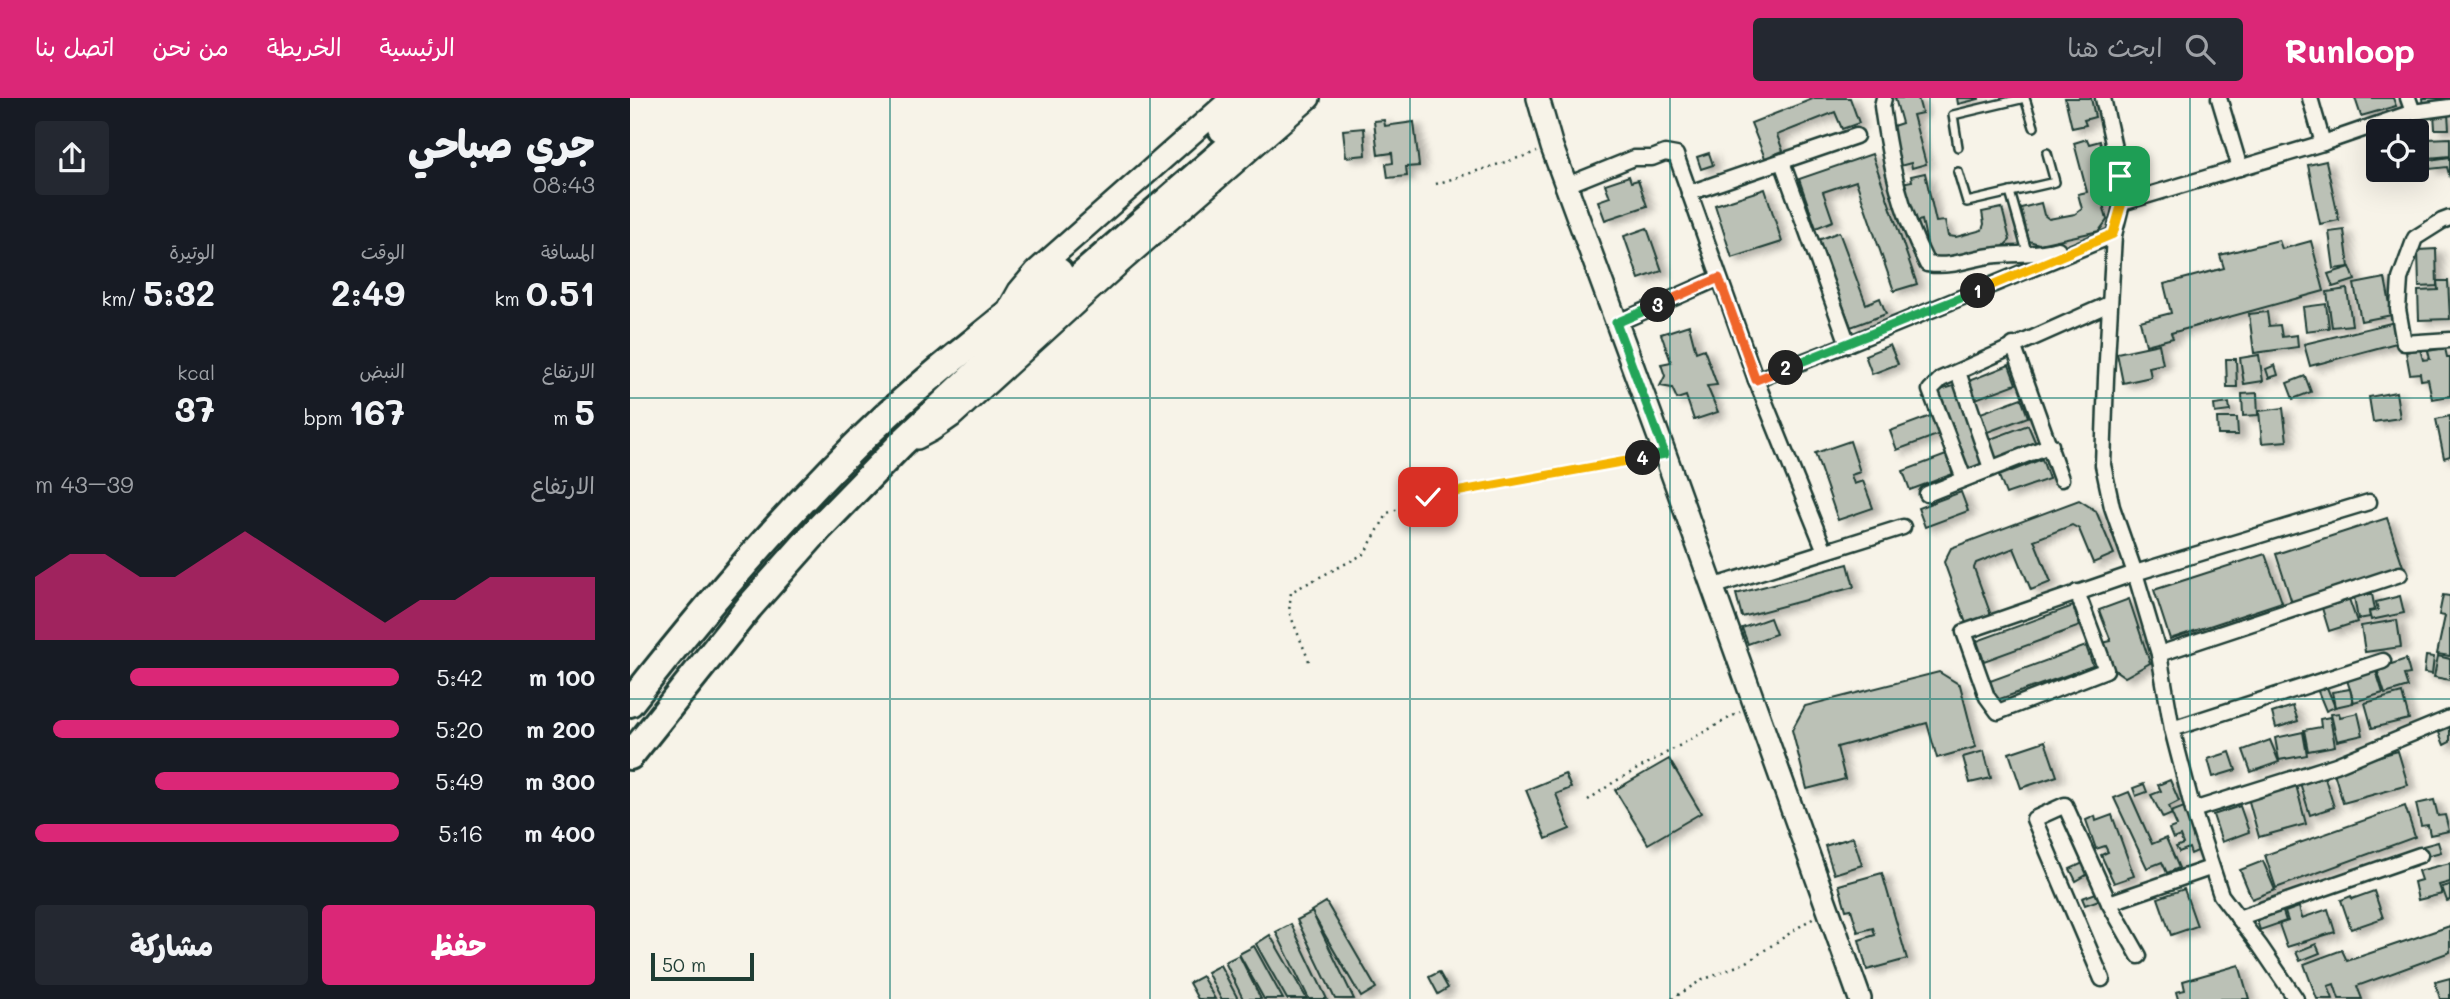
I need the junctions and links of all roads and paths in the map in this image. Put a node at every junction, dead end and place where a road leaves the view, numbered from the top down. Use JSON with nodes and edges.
{"nodes":[{"id":1,"x":1232,"y":98,"type":"edge"},
{"id":2,"x":1258,"y":98,"type":"edge"},
{"id":3,"x":1286,"y":98,"type":"edge"},
{"id":4,"x":1309,"y":98,"type":"edge"},
{"id":5,"x":1538,"y":98,"type":"edge"},
{"id":6,"x":1884,"y":98,"type":"edge"},
{"id":7,"x":2104,"y":98,"type":"edge"},
{"id":8,"x":2218,"y":98,"type":"edge"},
{"id":9,"x":2310,"y":98,"type":"edge"},
{"id":10,"x":2408,"y":98,"type":"edge"},
{"id":11,"x":1985,"y":102,"type":"edge"},
{"id":12,"x":2450,"y":107,"type":"edge"},
{"id":13,"x":2413,"y":113,"type":"junction"},
{"id":14,"x":2034,"y":127,"type":"dead end"},
{"id":15,"x":1856,"y":136,"type":"dead end"},
{"id":16,"x":2323,"y":143,"type":"junction"},
{"id":17,"x":1552,"y":147,"type":"junction"},
{"id":18,"x":1958,"y":147,"type":"dead end"},
{"id":19,"x":2047,"y":153,"type":"dead end"},
{"id":20,"x":1782,"y":162,"type":"junction"},
{"id":21,"x":2240,"y":168,"type":"junction"},
{"id":22,"x":1958,"y":172,"type":"dead end"},
{"id":23,"x":1436,"y":184,"type":"dead end"},
{"id":24,"x":1567,"y":185,"type":"junction"},
{"id":25,"x":2010,"y":192,"type":"junction"},
{"id":26,"x":1689,"y":193,"type":"junction"},
{"id":27,"x":2122,"y":203,"type":"junction"},
{"id":28,"x":2450,"y":218,"type":"edge"},
{"id":29,"x":2113,"y":234,"type":"junction"},
{"id":30,"x":2028,"y":255,"type":"junction"},
{"id":31,"x":1719,"y":278,"type":"junction"},
{"id":32,"x":2109,"y":304,"type":"junction"},
{"id":33,"x":1005,"y":318,"type":"junction"},
{"id":34,"x":1616,"y":323,"type":"junction"},
{"id":35,"x":2450,"y":341,"type":"edge"},
{"id":36,"x":1848,"y":344,"type":"junction"},
{"id":37,"x":2013,"y":345,"type":"junction"},
{"id":38,"x":1958,"y":372,"type":"junction"},
{"id":39,"x":1756,"y":380,"type":"junction"},
{"id":40,"x":902,"y":443,"type":"junction"},
{"id":41,"x":2051,"y":445,"type":"junction"},
{"id":42,"x":1665,"y":454,"type":"junction"},
{"id":43,"x":1991,"y":468,"type":"junction"},
{"id":44,"x":1964,"y":479,"type":"junction"},
{"id":45,"x":2061,"y":479,"type":"dead end"},
{"id":46,"x":1927,"y":494,"type":"dead end"},
{"id":47,"x":2369,"y":502,"type":"dead end"},
{"id":48,"x":1903,"y":527,"type":"dead end"},
{"id":49,"x":1825,"y":551,"type":"junction"},
{"id":50,"x":2135,"y":573,"type":"junction"},
{"id":51,"x":2400,"y":575,"type":"dead end"},
{"id":52,"x":1712,"y":587,"type":"junction"},
{"id":53,"x":2077,"y":592,"type":"junction"},
{"id":54,"x":2159,"y":654,"type":"junction"},
{"id":55,"x":1309,"y":661,"type":"dead end"},
{"id":56,"x":2384,"y":661,"type":"dead end"},
{"id":57,"x":630,"y":703,"type":"edge"},
{"id":58,"x":1754,"y":705,"type":"junction"},
{"id":59,"x":2450,"y":718,"type":"edge"},
{"id":60,"x":2172,"y":729,"type":"junction"},
{"id":61,"x":630,"y":756,"type":"edge"},
{"id":62,"x":1588,"y":800,"type":"dead end"},
{"id":63,"x":2193,"y":810,"type":"junction"},
{"id":64,"x":2420,"y":855,"type":"dead end"},
{"id":65,"x":2210,"y":868,"type":"junction"},
{"id":66,"x":2109,"y":903,"type":"junction"},
{"id":67,"x":1827,"y":908,"type":"junction"},
{"id":68,"x":2238,"y":918,"type":"junction"},
{"id":69,"x":2139,"y":956,"type":"dead end"},
{"id":70,"x":2102,"y":979,"type":"dead end"},
{"id":71,"x":1672,"y":999,"type":"edge"},
{"id":72,"x":1860,"y":999,"type":"edge"},
{"id":73,"x":2296,"y":999,"type":"edge"}],
"edges":[{"from":1,"to":33,"type":"street"},
{"from":2,"to":33,"type":"highway"},
{"from":3,"to":40,"type":"highway"},
{"from":4,"to":40,"type":"street"},
{"from":5,"to":17,"type":"street"},
{"from":6,"to":30,"type":"street"},
{"from":7,"to":27,"type":"street"},
{"from":8,"to":21,"type":"street"},
{"from":9,"to":16,"type":"street"},
{"from":10,"to":13,"type":"street"},
{"from":11,"to":14,"type":"lane"},
{"from":11,"to":18,"type":"lane"},
{"from":12,"to":13,"type":"street"},
{"from":13,"to":16,"type":"street"},
{"from":15,"to":20,"type":"street"},
{"from":16,"to":21,"type":"street"},
{"from":17,"to":23,"type":"path"},
{"from":17,"to":24,"type":"street"},
{"from":19,"to":25,"type":"lane"},
{"from":20,"to":26,"type":"street"},
{"from":20,"to":36,"type":"street"},
{"from":21,"to":27,"type":"street"},
{"from":22,"to":25,"type":"lane"},
{"from":24,"to":26,"type":"street"},
{"from":24,"to":34,"type":"street"},
{"from":25,"to":30,"type":"lane"},
{"from":26,"to":31,"type":"street"},
{"from":27,"to":29,"type":"street"},
{"from":28,"to":35,"type":"street"},
{"from":29,"to":30,"type":"street"},
{"from":29,"to":32,"type":"street"},
{"from":29,"to":36,"type":"street"},
{"from":31,"to":34,"type":"street"},
{"from":31,"to":39,"type":"street"},
{"from":32,"to":37,"type":"street"},
{"from":32,"to":50,"type":"street"},
{"from":33,"to":57,"type":"highway"},
{"from":34,"to":42,"type":"street"},
{"from":36,"to":39,"type":"street"},
{"from":37,"to":38,"type":"street"},
{"from":37,"to":41,"type":"street"},
{"from":38,"to":43,"type":"street"},
{"from":38,"to":44,"type":"street"},
{"from":39,"to":49,"type":"street"},
{"from":40,"to":61,"type":"highway"},
{"from":41,"to":43,"type":"street"},
{"from":41,"to":45,"type":"street"},
{"from":42,"to":52,"type":"street"},
{"from":42,"to":55,"type":"path"},
{"from":43,"to":44,"type":"street"},
{"from":44,"to":46,"type":"street"},
{"from":47,"to":50,"type":"street"},
{"from":48,"to":49,"type":"street"},
{"from":49,"to":52,"type":"street"},
{"from":50,"to":53,"type":"street"},
{"from":50,"to":54,"type":"street"},
{"from":51,"to":54,"type":"street"},
{"from":52,"to":58,"type":"street"},
{"from":53,"to":53,"type":"street"},
{"from":54,"to":60,"type":"street"},
{"from":56,"to":60,"type":"street"},
{"from":58,"to":62,"type":"path"},
{"from":58,"to":67,"type":"street"},
{"from":59,"to":63,"type":"street"},
{"from":60,"to":63,"type":"street"},
{"from":63,"to":65,"type":"street"},
{"from":64,"to":68,"type":"street"},
{"from":65,"to":66,"type":"street"},
{"from":65,"to":68,"type":"street"},
{"from":66,"to":69,"type":"street"},
{"from":66,"to":70,"type":"street"},
{"from":67,"to":71,"type":"path"},
{"from":67,"to":72,"type":"street"},
{"from":68,"to":73,"type":"street"}]}
